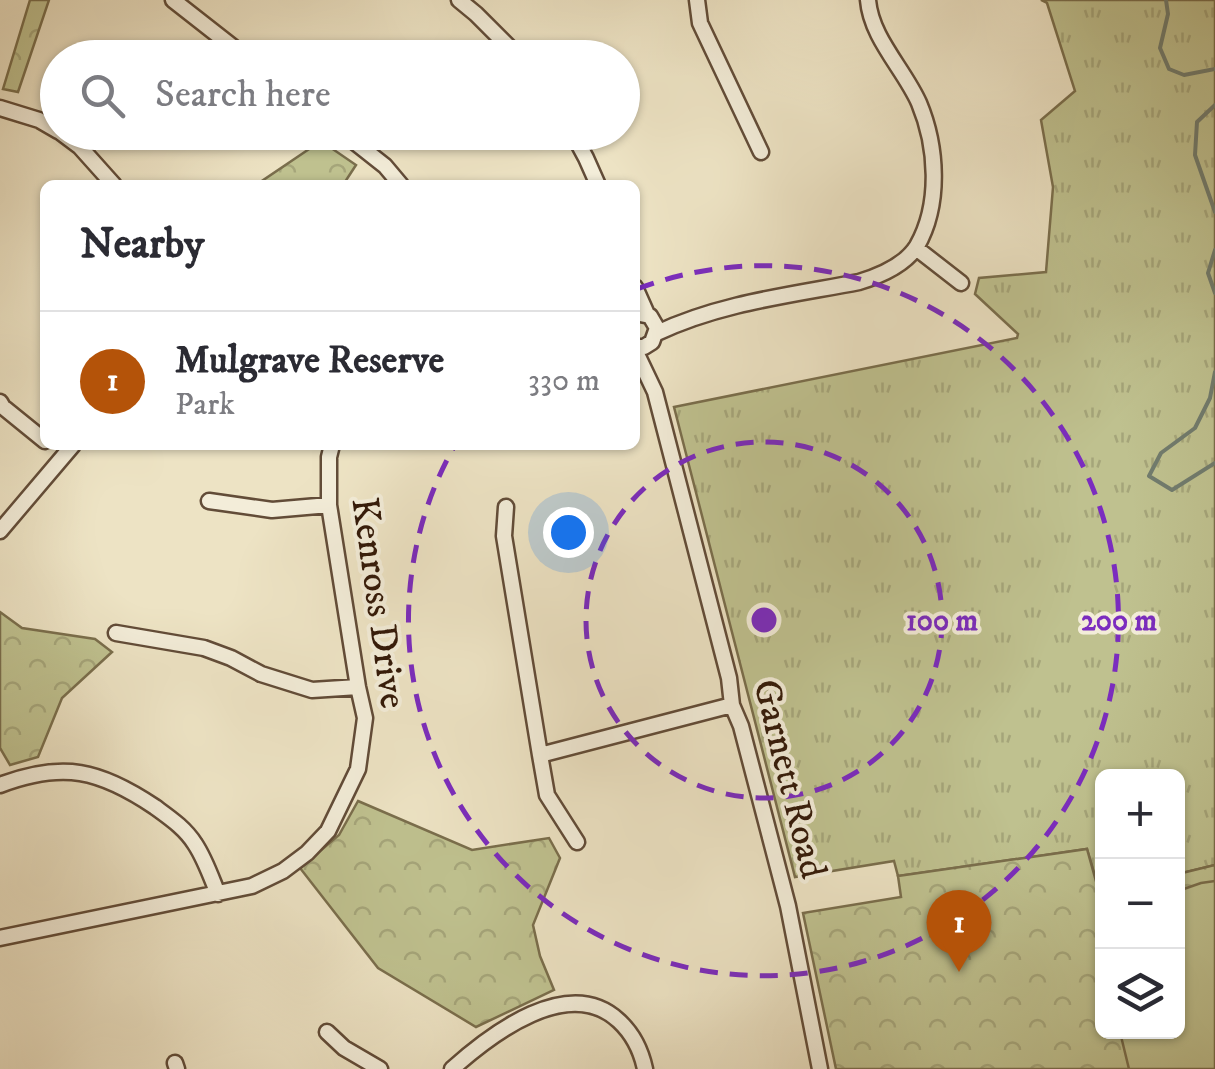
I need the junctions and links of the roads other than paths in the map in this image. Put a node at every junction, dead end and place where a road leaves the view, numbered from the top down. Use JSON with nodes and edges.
{"nodes":[{"id":1,"x":174,"y":0,"type":"edge"},
{"id":2,"x":459,"y":0,"type":"edge"},
{"id":3,"x":698,"y":0,"type":"edge"},
{"id":4,"x":868,"y":0,"type":"edge"},
{"id":5,"x":224,"y":40,"type":"edge"},
{"id":6,"x":503,"y":40,"type":"edge"},
{"id":7,"x":0,"y":108,"type":"edge"},
{"id":8,"x":40,"y":121,"type":"edge"},
{"id":9,"x":83,"y":150,"type":"edge"},
{"id":10,"x":365,"y":150,"type":"edge"},
{"id":11,"x":582,"y":150,"type":"edge"},
{"id":12,"x":761,"y":152,"type":"dead end"},
{"id":13,"x":110,"y":180,"type":"edge"},
{"id":14,"x":397,"y":180,"type":"edge"},
{"id":15,"x":596,"y":180,"type":"edge"},
{"id":16,"x":916,"y":248,"type":"junction"},
{"id":17,"x":961,"y":283,"type":"dead end"},
{"id":18,"x":640,"y":300,"type":"edge"},
{"id":19,"x":649,"y":324,"type":"edge"},
{"id":20,"x":640,"y":347,"type":"edge"},
{"id":21,"x":640,"y":359,"type":"edge"},
{"id":22,"x":655,"y":392,"type":"junction"},
{"id":23,"x":0,"y":402,"type":"edge"},
{"id":24,"x":40,"y":437,"type":"edge"},
{"id":25,"x":68,"y":450,"type":"edge"},
{"id":26,"x":331,"y":450,"type":"edge"},
{"id":27,"x":209,"y":501,"type":"dead end"},
{"id":28,"x":329,"y":505,"type":"junction"},
{"id":29,"x":506,"y":507,"type":"dead end"},
{"id":30,"x":0,"y":531,"type":"edge"},
{"id":31,"x":116,"y":632,"type":"dead end"},
{"id":32,"x":358,"y":687,"type":"junction"},
{"id":33,"x":732,"y":706,"type":"junction"},
{"id":34,"x":540,"y":755,"type":"junction"},
{"id":35,"x":0,"y":785,"type":"edge"},
{"id":36,"x":577,"y":842,"type":"dead end"},
{"id":37,"x":218,"y":894,"type":"junction"},
{"id":38,"x":0,"y":938,"type":"edge"},
{"id":39,"x":327,"y":1032,"type":"dead end"},
{"id":40,"x":380,"y":1069,"type":"edge"},
{"id":41,"x":452,"y":1069,"type":"edge"},
{"id":42,"x":645,"y":1069,"type":"edge"},
{"id":43,"x":820,"y":1069,"type":"edge"}],
"edges":[{"from":1,"to":5,"type":"street"},
{"from":2,"to":6,"type":"street"},
{"from":3,"to":12,"type":"street"},
{"from":4,"to":16,"type":"street"},
{"from":7,"to":8,"type":"street"},
{"from":9,"to":13,"type":"street"},
{"from":10,"to":14,"type":"street"},
{"from":11,"to":15,"type":"street"},
{"from":16,"to":17,"type":"street"},
{"from":16,"to":19,"type":"street"},
{"from":18,"to":19,"type":"street","name":"Garnett Road"},
{"from":19,"to":20,"type":"street"},
{"from":19,"to":22,"type":"street","name":"Garnett Road"},
{"from":21,"to":22,"type":"street","name":"Garnett Road"},
{"from":22,"to":33,"type":"street","name":"Garnett Road"},
{"from":23,"to":24,"type":"street"},
{"from":25,"to":30,"type":"street"},
{"from":26,"to":28,"type":"street","name":"Kenross Drive"},
{"from":27,"to":28,"type":"street"},
{"from":28,"to":32,"type":"street","name":"Kenross Drive"},
{"from":29,"to":34,"type":"street"},
{"from":31,"to":32,"type":"street"},
{"from":32,"to":37,"type":"street","name":"Kenross Drive"},
{"from":33,"to":34,"type":"street"},
{"from":33,"to":43,"type":"street","name":"Garnett Road"},
{"from":34,"to":36,"type":"street"},
{"from":35,"to":37,"type":"street"},
{"from":37,"to":38,"type":"street","name":"Kenross Drive"},
{"from":39,"to":40,"type":"street"},
{"from":41,"to":42,"type":"street"}]}
